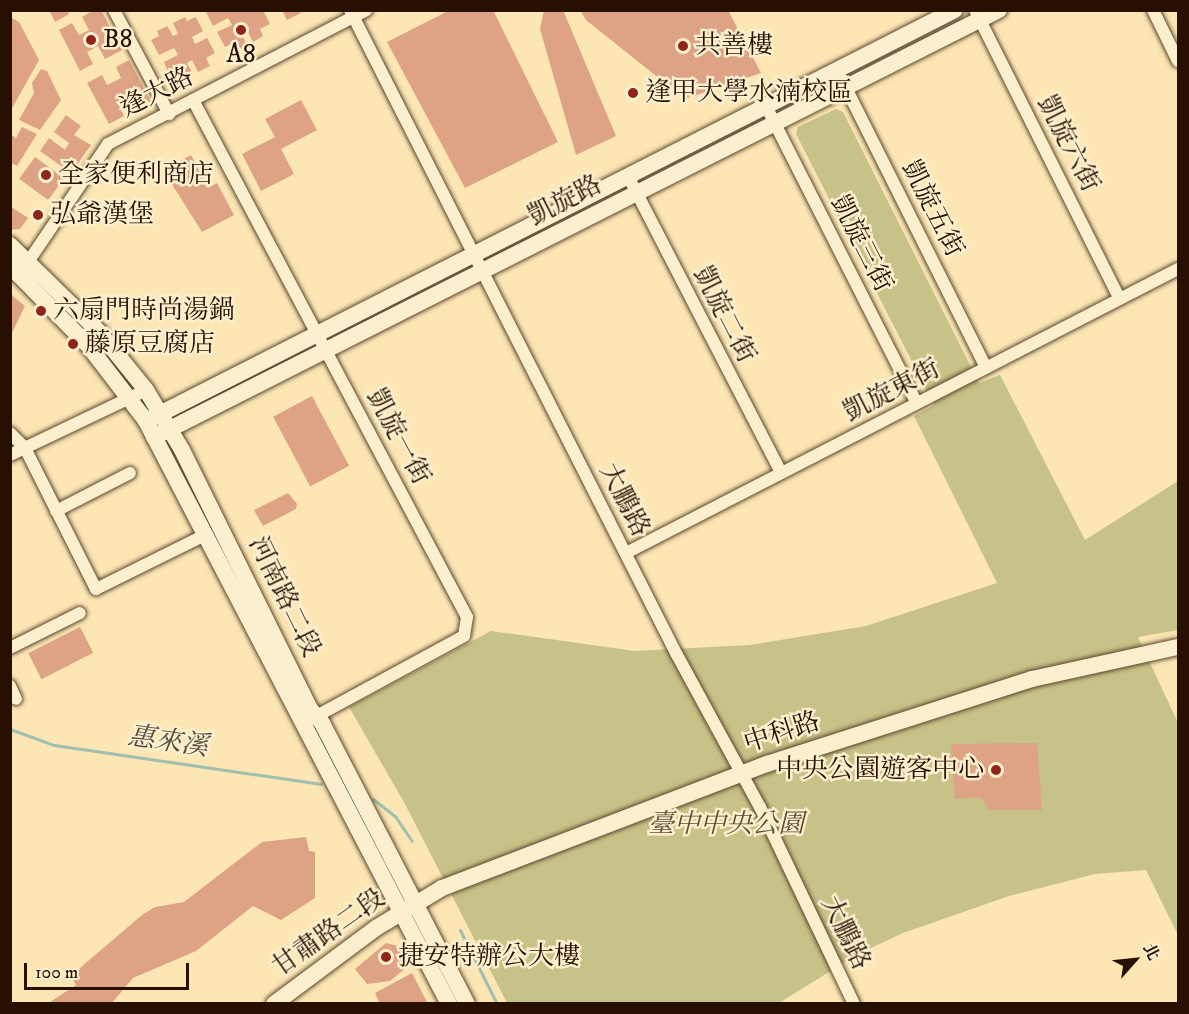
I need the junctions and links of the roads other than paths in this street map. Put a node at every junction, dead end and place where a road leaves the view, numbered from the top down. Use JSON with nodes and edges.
{"nodes":[{"id":1,"x":114,"y":10,"type":"edge"},
{"id":2,"x":366,"y":10,"type":"edge"},
{"id":3,"x":955,"y":10,"type":"edge"},
{"id":4,"x":999,"y":10,"type":"edge"},
{"id":5,"x":1153,"y":10,"type":"edge"},
{"id":6,"x":352,"y":14,"type":"edge"},
{"id":7,"x":978,"y":15,"type":"edge"},
{"id":8,"x":1179,"y":61,"type":"edge"},
{"id":9,"x":837,"y":70,"type":"junction"},
{"id":10,"x":846,"y":88,"type":"junction"},
{"id":11,"x":193,"y":100,"type":"junction"},
{"id":12,"x":766,"y":106,"type":"junction"},
{"id":13,"x":169,"y":114,"type":"junction"},
{"id":14,"x":775,"y":124,"type":"junction"},
{"id":15,"x":628,"y":176,"type":"junction"},
{"id":16,"x":637,"y":194,"type":"junction"},
{"id":17,"x":10,"y":244,"type":"edge"},
{"id":18,"x":474,"y":254,"type":"junction"},
{"id":19,"x":20,"y":266,"type":"edge"},
{"id":20,"x":1179,"y":269,"type":"edge"},
{"id":21,"x":483,"y":271,"type":"junction"},
{"id":22,"x":1120,"y":299,"type":"junction"},
{"id":23,"x":318,"y":334,"type":"junction"},
{"id":24,"x":327,"y":349,"type":"junction"},
{"id":25,"x":986,"y":368,"type":"junction"},
{"id":26,"x":146,"y":390,"type":"junction"},
{"id":27,"x":130,"y":397,"type":"junction"},
{"id":28,"x":917,"y":403,"type":"junction"},
{"id":29,"x":153,"y":417,"type":"junction"},
{"id":30,"x":10,"y":433,"type":"edge"},
{"id":31,"x":162,"y":433,"type":"junction"},
{"id":32,"x":25,"y":448,"type":"junction"},
{"id":33,"x":10,"y":455,"type":"edge"},
{"id":34,"x":130,"y":473,"type":"dead end"},
{"id":35,"x":781,"y":473,"type":"junction"},
{"id":36,"x":56,"y":511,"type":"junction"},
{"id":37,"x":205,"y":535,"type":"junction"},
{"id":38,"x":626,"y":553,"type":"junction"},
{"id":39,"x":80,"y":613,"type":"dead end"},
{"id":40,"x":1179,"y":647,"type":"edge"},
{"id":41,"x":10,"y":648,"type":"edge"},
{"id":42,"x":10,"y":686,"type":"edge"},
{"id":43,"x":16,"y":699,"type":"dead end"},
{"id":44,"x":309,"y":720,"type":"junction"},
{"id":45,"x":742,"y":773,"type":"junction"},
{"id":46,"x":414,"y":904,"type":"junction"},
{"id":47,"x":400,"y":913,"type":"junction"},
{"id":48,"x":274,"y":1004,"type":"edge"},
{"id":49,"x":449,"y":1004,"type":"edge"},
{"id":50,"x":467,"y":1004,"type":"edge"},
{"id":51,"x":854,"y":1004,"type":"edge"}],
"edges":[{"from":1,"to":13,"type":"street"},
{"from":2,"to":6,"type":"street","name":"逢大路"},
{"from":3,"to":9,"type":"street","name":"凱旋路"},
{"from":4,"to":7,"type":"street","name":"凱旋路"},
{"from":5,"to":8,"type":"street"},
{"from":6,"to":11,"type":"street","name":"逢大路"},
{"from":6,"to":18,"type":"street","name":"大鵬路"},
{"from":7,"to":10,"type":"street","name":"凱旋路"},
{"from":7,"to":22,"type":"street","name":"凱旋六街"},
{"from":9,"to":10,"type":"street","name":"凱旋五街"},
{"from":9,"to":12,"type":"street","name":"凱旋路"},
{"from":10,"to":14,"type":"street","name":"凱旋路"},
{"from":10,"to":25,"type":"street","name":"凱旋五街"},
{"from":11,"to":13,"type":"street","name":"逢大路"},
{"from":11,"to":23,"type":"street","name":"凱旋一街"},
{"from":12,"to":14,"type":"street","name":"凱旋三街"},
{"from":12,"to":15,"type":"street","name":"凱旋路"},
{"from":13,"to":19,"type":"street","name":"逢大路"},
{"from":14,"to":16,"type":"street","name":"凱旋路"},
{"from":14,"to":28,"type":"street","name":"凱旋三街"},
{"from":15,"to":16,"type":"street","name":"凱旋二街"},
{"from":15,"to":18,"type":"street","name":"凱旋路"},
{"from":16,"to":21,"type":"street","name":"凱旋路"},
{"from":16,"to":35,"type":"street","name":"凱旋二街"},
{"from":17,"to":19,"type":"street","name":"河南路二段"},
{"from":18,"to":21,"type":"street","name":"大鵬路"},
{"from":18,"to":23,"type":"street","name":"凱旋路"},
{"from":19,"to":26,"type":"street","name":"河南路二段"},
{"from":19,"to":27,"type":"street","name":"河南路二段"},
{"from":20,"to":22,"type":"street","name":"凱旋東街"},
{"from":21,"to":24,"type":"street","name":"凱旋路"},
{"from":21,"to":38,"type":"street","name":"大鵬路"},
{"from":22,"to":25,"type":"street","name":"凱旋東街"},
{"from":23,"to":24,"type":"street","name":"凱旋一街"},
{"from":23,"to":29,"type":"street","name":"凱旋路"},
{"from":24,"to":31,"type":"street","name":"凱旋路"},
{"from":24,"to":44,"type":"street","name":"凱旋一街"},
{"from":25,"to":28,"type":"street","name":"凱旋東街"},
{"from":26,"to":27,"type":"street"},
{"from":26,"to":29,"type":"street","name":"河南路二段"},
{"from":27,"to":29,"type":"street","name":"河南路二段"},
{"from":27,"to":32,"type":"street"},
{"from":28,"to":35,"type":"street","name":"凱旋東街"},
{"from":29,"to":31,"type":"street","name":"河南路二段"},
{"from":30,"to":32,"type":"street"},
{"from":31,"to":37,"type":"street","name":"河南路二段"},
{"from":31,"to":44,"type":"street","name":"河南路二段"},
{"from":32,"to":33,"type":"street"},
{"from":32,"to":36,"type":"street"},
{"from":34,"to":36,"type":"street"},
{"from":35,"to":38,"type":"street","name":"凱旋東街"},
{"from":36,"to":37,"type":"street"},
{"from":37,"to":44,"type":"street","name":"河南路二段"},
{"from":38,"to":45,"type":"street","name":"大鵬路"},
{"from":39,"to":41,"type":"street"},
{"from":40,"to":45,"type":"street","name":"中科路"},
{"from":42,"to":43,"type":"street"},
{"from":44,"to":46,"type":"street","name":"河南路二段"},
{"from":44,"to":47,"type":"street","name":"河南路二段"},
{"from":45,"to":46,"type":"street","name":"中科路"},
{"from":45,"to":51,"type":"street","name":"大鵬路"},
{"from":46,"to":47,"type":"street","name":"甘肅路二段"},
{"from":46,"to":50,"type":"street","name":"河南路二段"},
{"from":47,"to":48,"type":"street","name":"甘肅路二段"},
{"from":47,"to":49,"type":"street","name":"河南路二段"}]}
